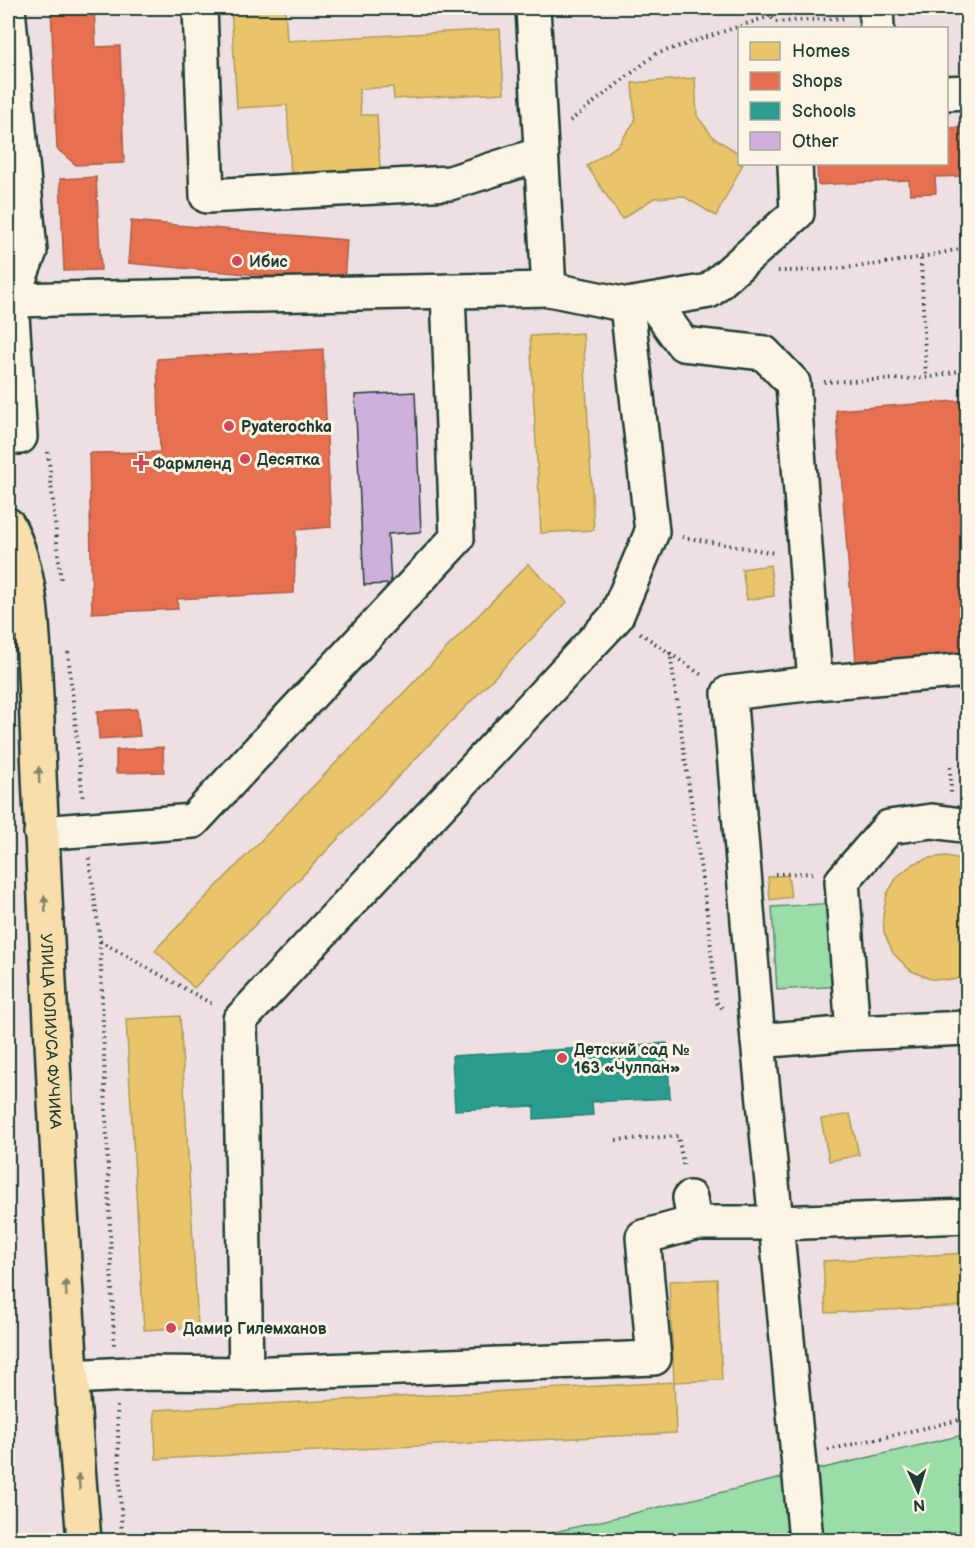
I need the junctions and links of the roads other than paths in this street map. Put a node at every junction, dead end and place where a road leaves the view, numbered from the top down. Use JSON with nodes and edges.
{"nodes":[{"id":1,"x":8,"y":8,"type":"edge"},
{"id":2,"x":200,"y":8,"type":"edge"},
{"id":3,"x":533,"y":8,"type":"edge"},
{"id":4,"x":968,"y":92,"type":"edge"},
{"id":5,"x":948,"y":93,"type":"edge"},
{"id":6,"x":541,"y":154,"type":"junction"},
{"id":7,"x":795,"y":165,"type":"edge"},
{"id":8,"x":549,"y":289,"type":"junction"},
{"id":9,"x":448,"y":291,"type":"junction"},
{"id":10,"x":10,"y":300,"type":"edge"},
{"id":11,"x":639,"y":303,"type":"junction"},
{"id":12,"x":34,"y":444,"type":"road end"},
{"id":13,"x":8,"y":525,"type":"edge"},
{"id":14,"x":968,"y":670,"type":"edge"},
{"id":15,"x":815,"y":683,"type":"junction"},
{"id":16,"x":968,"y":826,"type":"edge"},
{"id":17,"x":42,"y":833,"type":"junction"},
{"id":18,"x":968,"y":1028,"type":"edge"},
{"id":19,"x":853,"y":1033,"type":"junction"},
{"id":20,"x":758,"y":1041,"type":"junction"},
{"id":21,"x":968,"y":1216,"type":"edge"},
{"id":22,"x":776,"y":1222,"type":"junction"},
{"id":23,"x":246,"y":1374,"type":"junction"},
{"id":24,"x":70,"y":1377,"type":"junction"},
{"id":25,"x":84,"y":1540,"type":"edge"},
{"id":26,"x":806,"y":1540,"type":"edge"}],
"edges":[{"from":1,"to":10,"type":"lane"},
{"from":2,"to":6,"type":"lane"},
{"from":3,"to":6,"type":"lane"},
{"from":4,"to":5,"type":"lane"},
{"from":6,"to":8,"type":"lane"},
{"from":7,"to":11,"type":"lane"},
{"from":8,"to":9,"type":"lane"},
{"from":8,"to":11,"type":"lane"},
{"from":9,"to":10,"type":"lane"},
{"from":9,"to":17,"type":"lane"},
{"from":10,"to":12,"type":"lane"},
{"from":11,"to":15,"type":"lane"},
{"from":11,"to":23,"type":"lane"},
{"from":17,"to":13,"type":"main road","name":"УЛИЦА ЮЛИУСА ФУЧИКА","one_way":true},
{"from":14,"to":15,"type":"lane"},
{"from":15,"to":20,"type":"lane"},
{"from":16,"to":19,"type":"lane"},
{"from":24,"to":17,"type":"main road","name":"УЛИЦА ЮЛИУСА ФУЧИКА","one_way":true},
{"from":18,"to":19,"type":"lane"},
{"from":19,"to":20,"type":"lane"},
{"from":20,"to":22,"type":"lane"},
{"from":21,"to":22,"type":"lane"},
{"from":22,"to":23,"type":"lane"},
{"from":22,"to":26,"type":"lane"},
{"from":23,"to":24,"type":"lane"},
{"from":25,"to":24,"type":"main road","name":"УЛИЦА ЮЛИУСА ФУЧИКА","one_way":true}]}
